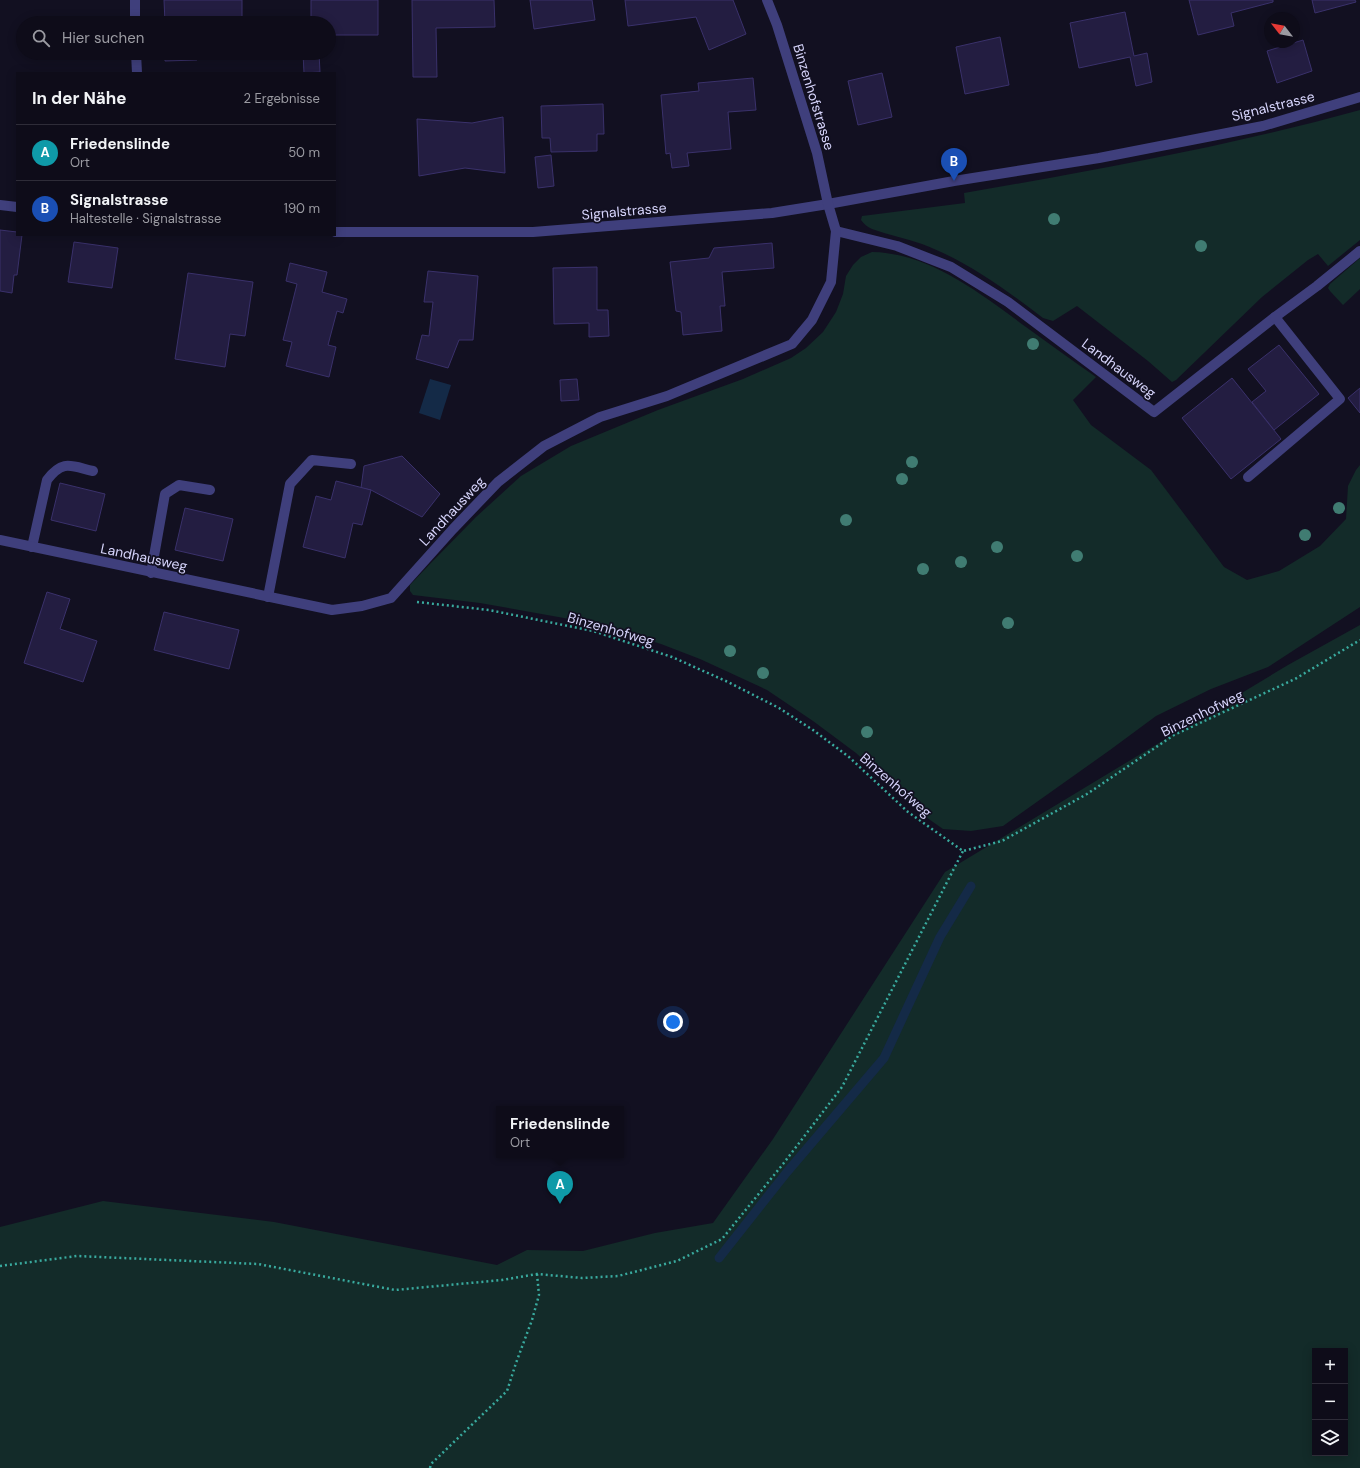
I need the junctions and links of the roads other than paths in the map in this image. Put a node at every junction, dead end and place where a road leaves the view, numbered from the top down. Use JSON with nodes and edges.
{"nodes":[{"id":1,"x":135,"y":0,"type":"edge"},
{"id":2,"x":767,"y":0,"type":"edge"},
{"id":3,"x":135,"y":16,"type":"edge"},
{"id":4,"x":136,"y":60,"type":"edge"},
{"id":5,"x":137,"y":72,"type":"edge"},
{"id":6,"x":1360,"y":97,"type":"edge"},
{"id":7,"x":828,"y":204,"type":"junction"},
{"id":8,"x":0,"y":205,"type":"edge"},
{"id":9,"x":16,"y":207,"type":"edge"},
{"id":10,"x":836,"y":231,"type":"junction"},
{"id":11,"x":336,"y":232,"type":"edge"},
{"id":12,"x":1360,"y":251,"type":"edge"},
{"id":13,"x":1275,"y":317,"type":"junction"},
{"id":14,"x":351,"y":464,"type":"dead end"},
{"id":15,"x":93,"y":471,"type":"dead end"},
{"id":16,"x":1248,"y":477,"type":"dead end"},
{"id":17,"x":210,"y":490,"type":"dead end"},
{"id":18,"x":0,"y":540,"type":"edge"},
{"id":19,"x":32,"y":547,"type":"junction"},
{"id":20,"x":151,"y":573,"type":"junction"},
{"id":21,"x":268,"y":597,"type":"junction"}],
"edges":[{"from":1,"to":3,"type":"street"},
{"from":2,"to":7,"type":"street","name":"Binzenhofstrasse"},
{"from":4,"to":5,"type":"street"},
{"from":6,"to":7,"type":"street","name":"Signalstrasse"},
{"from":7,"to":10,"type":"street","name":"Landhausweg"},
{"from":7,"to":11,"type":"street","name":"Signalstrasse"},
{"from":8,"to":9,"type":"street"},
{"from":10,"to":13,"type":"street","name":"Landhausweg"},
{"from":10,"to":21,"type":"street","name":"Landhausweg"},
{"from":12,"to":13,"type":"street","name":"Landhausweg"},
{"from":13,"to":16,"type":"street"},
{"from":14,"to":21,"type":"street"},
{"from":15,"to":19,"type":"street"},
{"from":17,"to":20,"type":"street"},
{"from":18,"to":19,"type":"street","name":"Landhausweg"},
{"from":19,"to":20,"type":"street","name":"Landhausweg"},
{"from":20,"to":21,"type":"street","name":"Landhausweg"}]}
